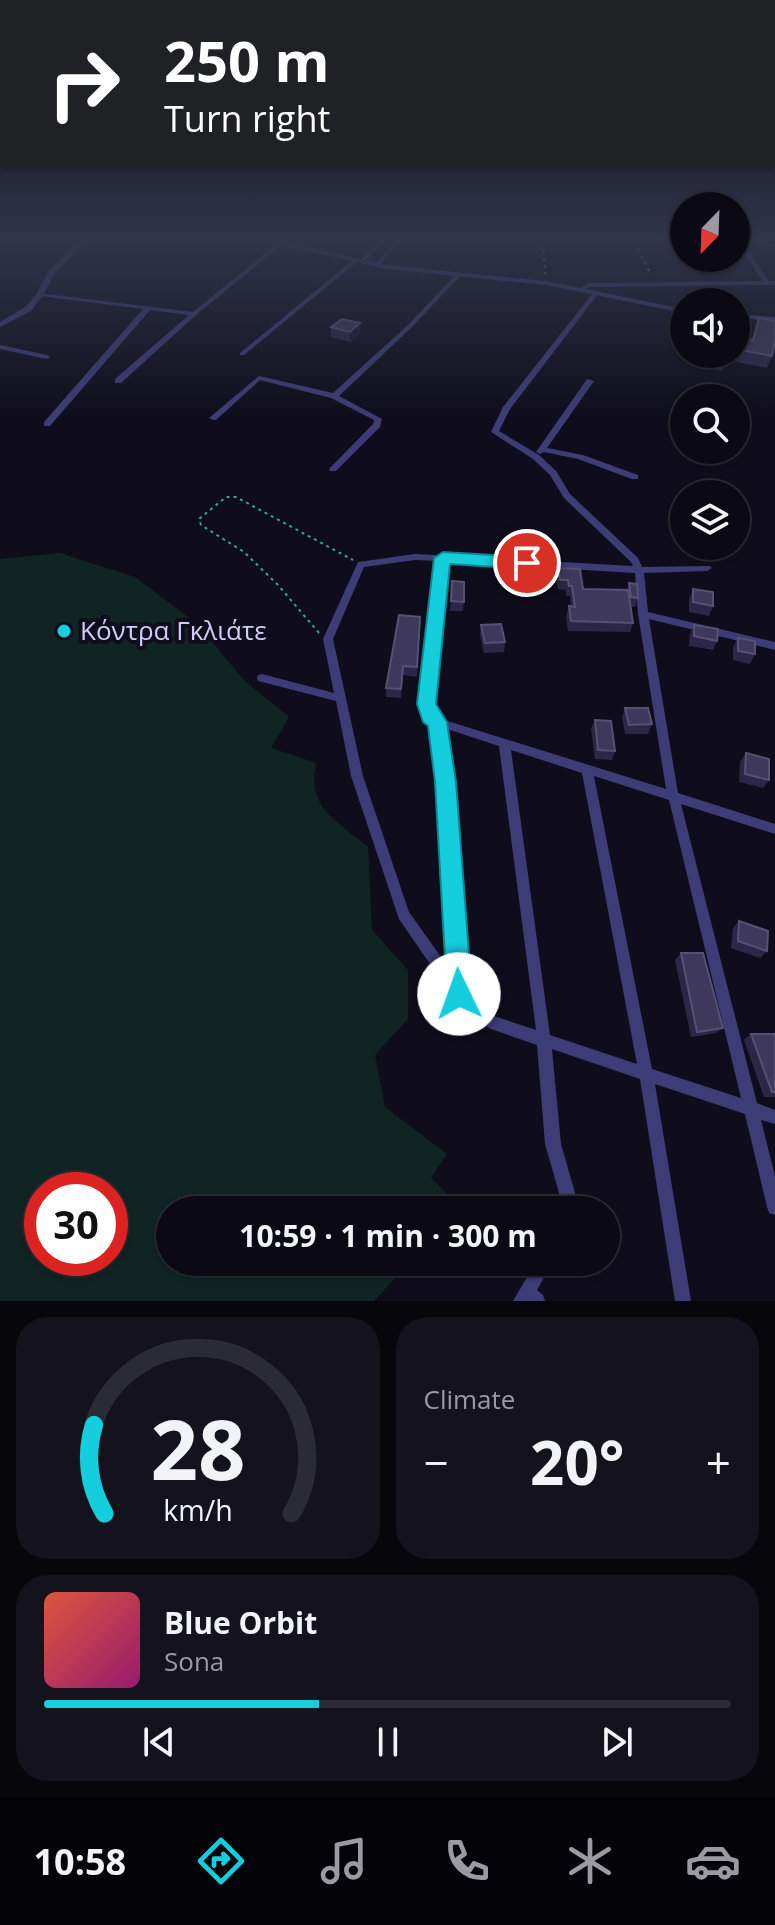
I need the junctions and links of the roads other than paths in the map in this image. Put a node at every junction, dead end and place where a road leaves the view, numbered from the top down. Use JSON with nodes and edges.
{"nodes":[{"id":1,"x":37,"y":298,"type":"edge"},
{"id":2,"x":69,"y":298,"type":"edge"},
{"id":3,"x":214,"y":298,"type":"edge"},
{"id":4,"x":312,"y":298,"type":"edge"},
{"id":5,"x":437,"y":298,"type":"edge"},
{"id":6,"x":592,"y":298,"type":"edge"},
{"id":7,"x":614,"y":298,"type":"edge"},
{"id":8,"x":148,"y":308,"type":"junction"},
{"id":9,"x":670,"y":308,"type":"edge"},
{"id":10,"x":194,"y":314,"type":"junction"},
{"id":11,"x":750,"y":317,"type":"edge"},
{"id":12,"x":775,"y":319,"type":"edge"},
{"id":13,"x":0,"y":325,"type":"edge"},
{"id":14,"x":0,"y":347,"type":"edge"},
{"id":15,"x":242,"y":354,"type":"dead end"},
{"id":16,"x":47,"y":357,"type":"dead end"},
{"id":17,"x":118,"y":381,"type":"dead end"},
{"id":18,"x":590,"y":381,"type":"dead end"},
{"id":19,"x":334,"y":396,"type":"junction"},
{"id":20,"x":213,"y":418,"type":"dead end"},
{"id":21,"x":47,"y":424,"type":"dead end"},
{"id":22,"x":539,"y":453,"type":"junction"},
{"id":23,"x":333,"y":469,"type":"dead end"},
{"id":24,"x":635,"y":477,"type":"dead end"},
{"id":25,"x":443,"y":558,"type":"junction"},
{"id":26,"x":707,"y":568,"type":"dead end"},
{"id":27,"x":639,"y":570,"type":"junction"},
{"id":28,"x":643,"y":614,"type":"junction"},
{"id":29,"x":775,"y":646,"type":"edge"},
{"id":30,"x":262,"y":678,"type":"dead end"},
{"id":31,"x":339,"y":698,"type":"junction"},
{"id":32,"x":438,"y":722,"type":"junction"},
{"id":33,"x":504,"y":742,"type":"junction"},
{"id":34,"x":587,"y":769,"type":"junction"},
{"id":35,"x":673,"y":795,"type":"junction"},
{"id":36,"x":775,"y":829,"type":"edge"},
{"id":37,"x":459,"y":994,"type":"junction"},
{"id":38,"x":544,"y":1040,"type":"junction"},
{"id":39,"x":646,"y":1073,"type":"junction"},
{"id":40,"x":750,"y":1109,"type":"junction"},
{"id":41,"x":775,"y":1117,"type":"edge"},
{"id":42,"x":568,"y":1196,"type":"edge"},
{"id":43,"x":775,"y":1207,"type":"edge"},
{"id":44,"x":538,"y":1276,"type":"edge"},
{"id":45,"x":528,"y":1298,"type":"edge"},
{"id":46,"x":683,"y":1301,"type":"edge"}],
"edges":[{"from":1,"to":13,"type":"street"},
{"from":2,"to":8,"type":"street"},
{"from":3,"to":10,"type":"street"},
{"from":4,"to":15,"type":"street"},
{"from":5,"to":19,"type":"street"},
{"from":6,"to":22,"type":"street"},
{"from":7,"to":9,"type":"street"},
{"from":8,"to":10,"type":"street"},
{"from":8,"to":21,"type":"street"},
{"from":10,"to":17,"type":"street"},
{"from":11,"to":12,"type":"street"},
{"from":14,"to":16,"type":"street"},
{"from":18,"to":22,"type":"street"},
{"from":19,"to":20,"type":"street"},
{"from":19,"to":23,"type":"street"},
{"from":22,"to":24,"type":"street"},
{"from":22,"to":27,"type":"street"},
{"from":25,"to":27,"type":"street"},
{"from":25,"to":31,"type":"street"},
{"from":25,"to":32,"type":"street"},
{"from":26,"to":27,"type":"street"},
{"from":27,"to":28,"type":"street"},
{"from":28,"to":29,"type":"street"},
{"from":28,"to":35,"type":"street"},
{"from":30,"to":31,"type":"street"},
{"from":31,"to":37,"type":"street"},
{"from":32,"to":33,"type":"street"},
{"from":32,"to":37,"type":"street"},
{"from":33,"to":34,"type":"street"},
{"from":33,"to":38,"type":"street"},
{"from":34,"to":35,"type":"street"},
{"from":34,"to":39,"type":"street"},
{"from":35,"to":36,"type":"street"},
{"from":35,"to":40,"type":"street"},
{"from":37,"to":38,"type":"street"},
{"from":38,"to":39,"type":"street"},
{"from":38,"to":42,"type":"street"},
{"from":39,"to":40,"type":"street"},
{"from":39,"to":46,"type":"street"},
{"from":40,"to":41,"type":"street"},
{"from":40,"to":43,"type":"street"},
{"from":44,"to":45,"type":"street"}]}
